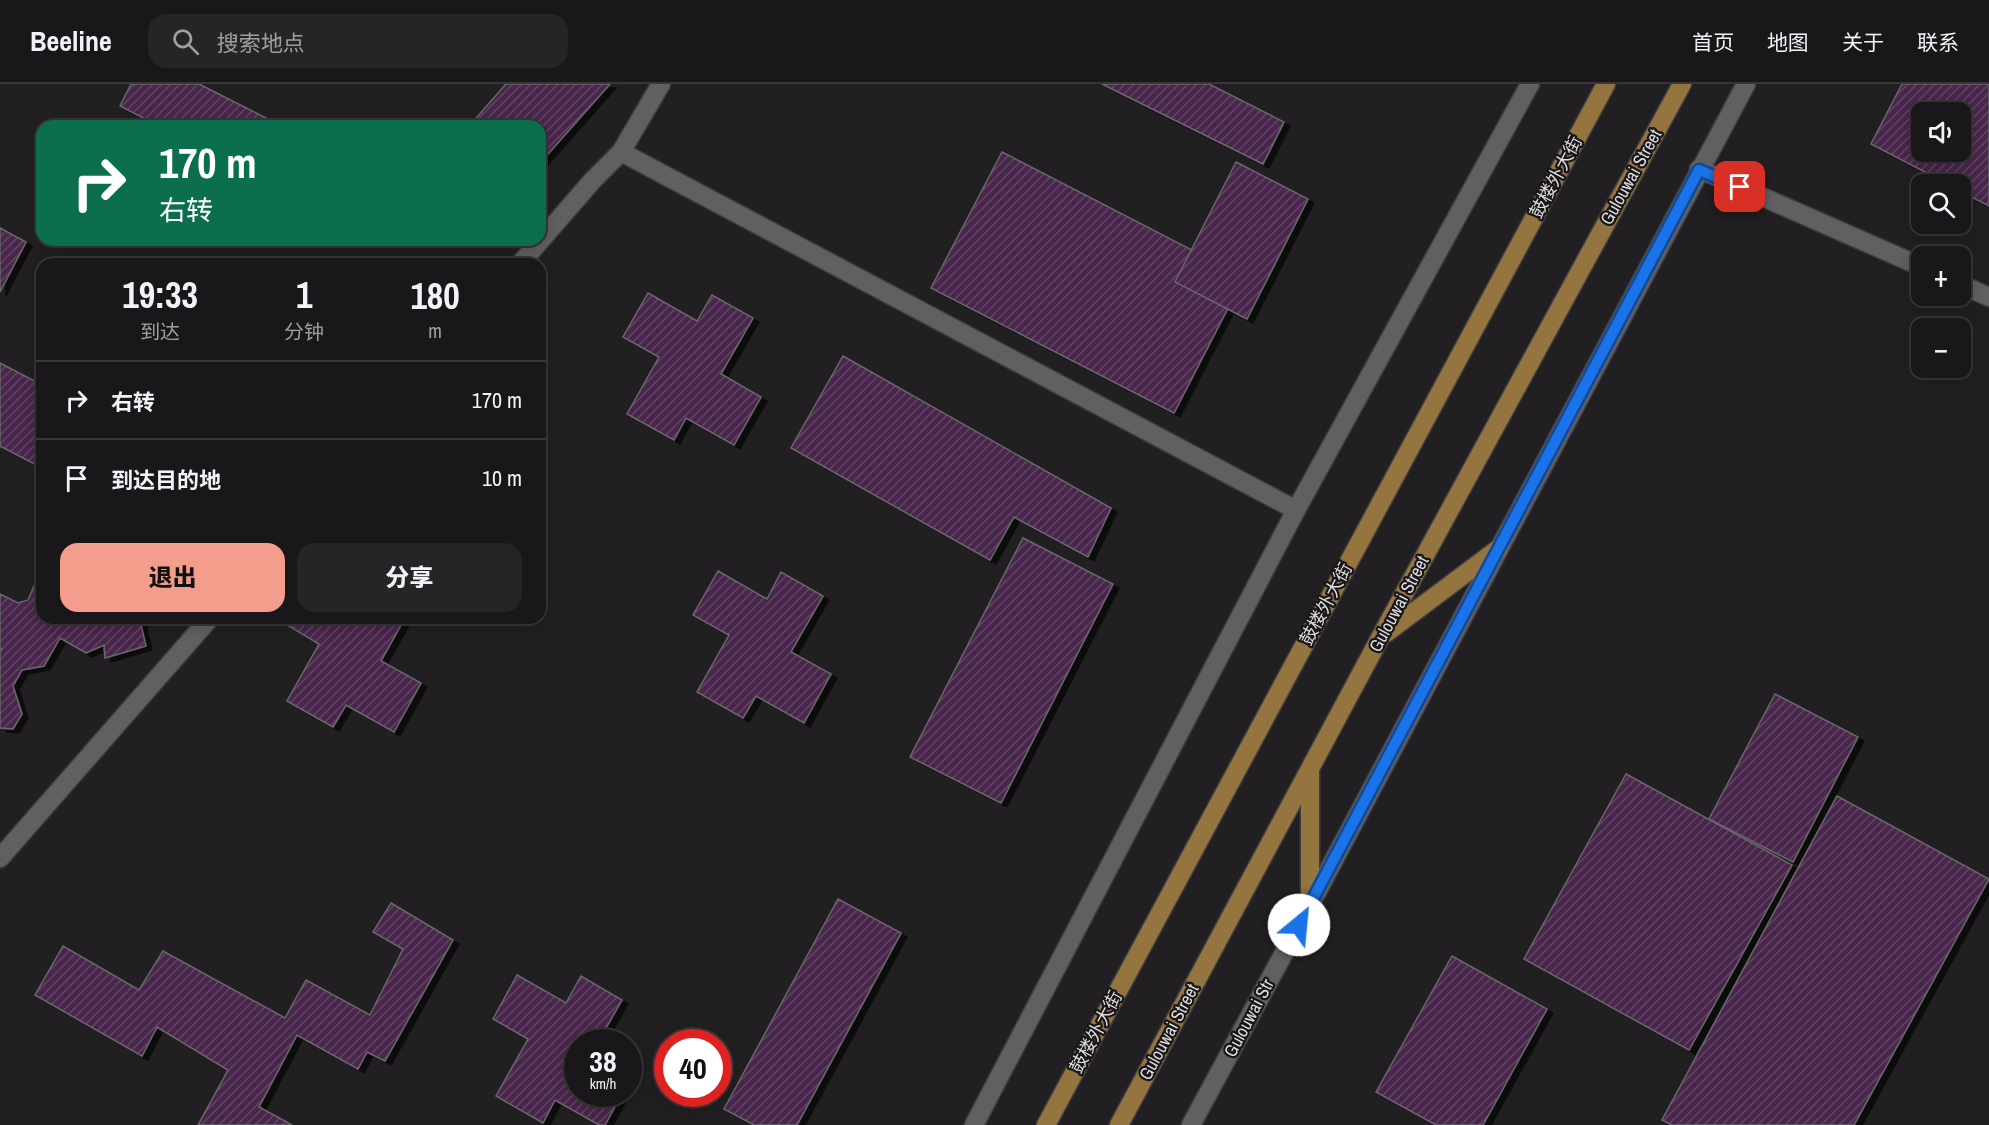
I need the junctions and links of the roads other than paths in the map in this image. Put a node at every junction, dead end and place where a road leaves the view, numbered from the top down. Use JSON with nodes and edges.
{"nodes":[{"id":1,"x":661,"y":84,"type":"edge"},
{"id":2,"x":1530,"y":84,"type":"edge"},
{"id":3,"x":1606,"y":84,"type":"edge"},
{"id":4,"x":1682,"y":84,"type":"edge"},
{"id":5,"x":1746,"y":84,"type":"edge"},
{"id":6,"x":621,"y":152,"type":"junction"},
{"id":7,"x":1699,"y":170,"type":"junction"},
{"id":8,"x":546,"y":234,"type":"edge"},
{"id":9,"x":536,"y":246,"type":"edge"},
{"id":10,"x":525,"y":258,"type":"edge"},
{"id":11,"x":1911,"y":262,"type":"edge"},
{"id":12,"x":1971,"y":289,"type":"edge"},
{"id":13,"x":1989,"y":297,"type":"edge"},
{"id":14,"x":1296,"y":510,"type":"junction"},
{"id":15,"x":1498,"y":549,"type":"junction"},
{"id":16,"x":205,"y":624,"type":"edge"},
{"id":17,"x":1380,"y":638,"type":"junction"},
{"id":18,"x":1310,"y":770,"type":"junction"},
{"id":19,"x":0,"y":858,"type":"edge"},
{"id":20,"x":1310,"y":905,"type":"junction"},
{"id":21,"x":974,"y":1125,"type":"edge"},
{"id":22,"x":1046,"y":1125,"type":"edge"},
{"id":23,"x":1119,"y":1125,"type":"edge"},
{"id":24,"x":1191,"y":1125,"type":"edge"}],
"edges":[{"from":1,"to":6,"type":"street"},
{"from":2,"to":14,"type":"street"},
{"from":3,"to":22,"type":"main road","name":"鼓楼外大街"},
{"from":4,"to":17,"type":"main road","name":"Gulouwai Street"},
{"from":5,"to":7,"type":"street","name":"Gulouwai Str"},
{"from":6,"to":8,"type":"street"},
{"from":6,"to":14,"type":"street"},
{"from":7,"to":11,"type":"street"},
{"from":7,"to":15,"type":"street","name":"Gulouwai Str"},
{"from":9,"to":10,"type":"street"},
{"from":12,"to":13,"type":"street"},
{"from":14,"to":21,"type":"street"},
{"from":15,"to":17,"type":"main road"},
{"from":15,"to":20,"type":"street","name":"Gulouwai Str"},
{"from":16,"to":19,"type":"street"},
{"from":17,"to":18,"type":"main road","name":"Gulouwai Street"},
{"from":18,"to":20,"type":"main road"},
{"from":18,"to":23,"type":"main road","name":"Gulouwai Street"},
{"from":20,"to":24,"type":"street","name":"Gulouwai Str"}]}
